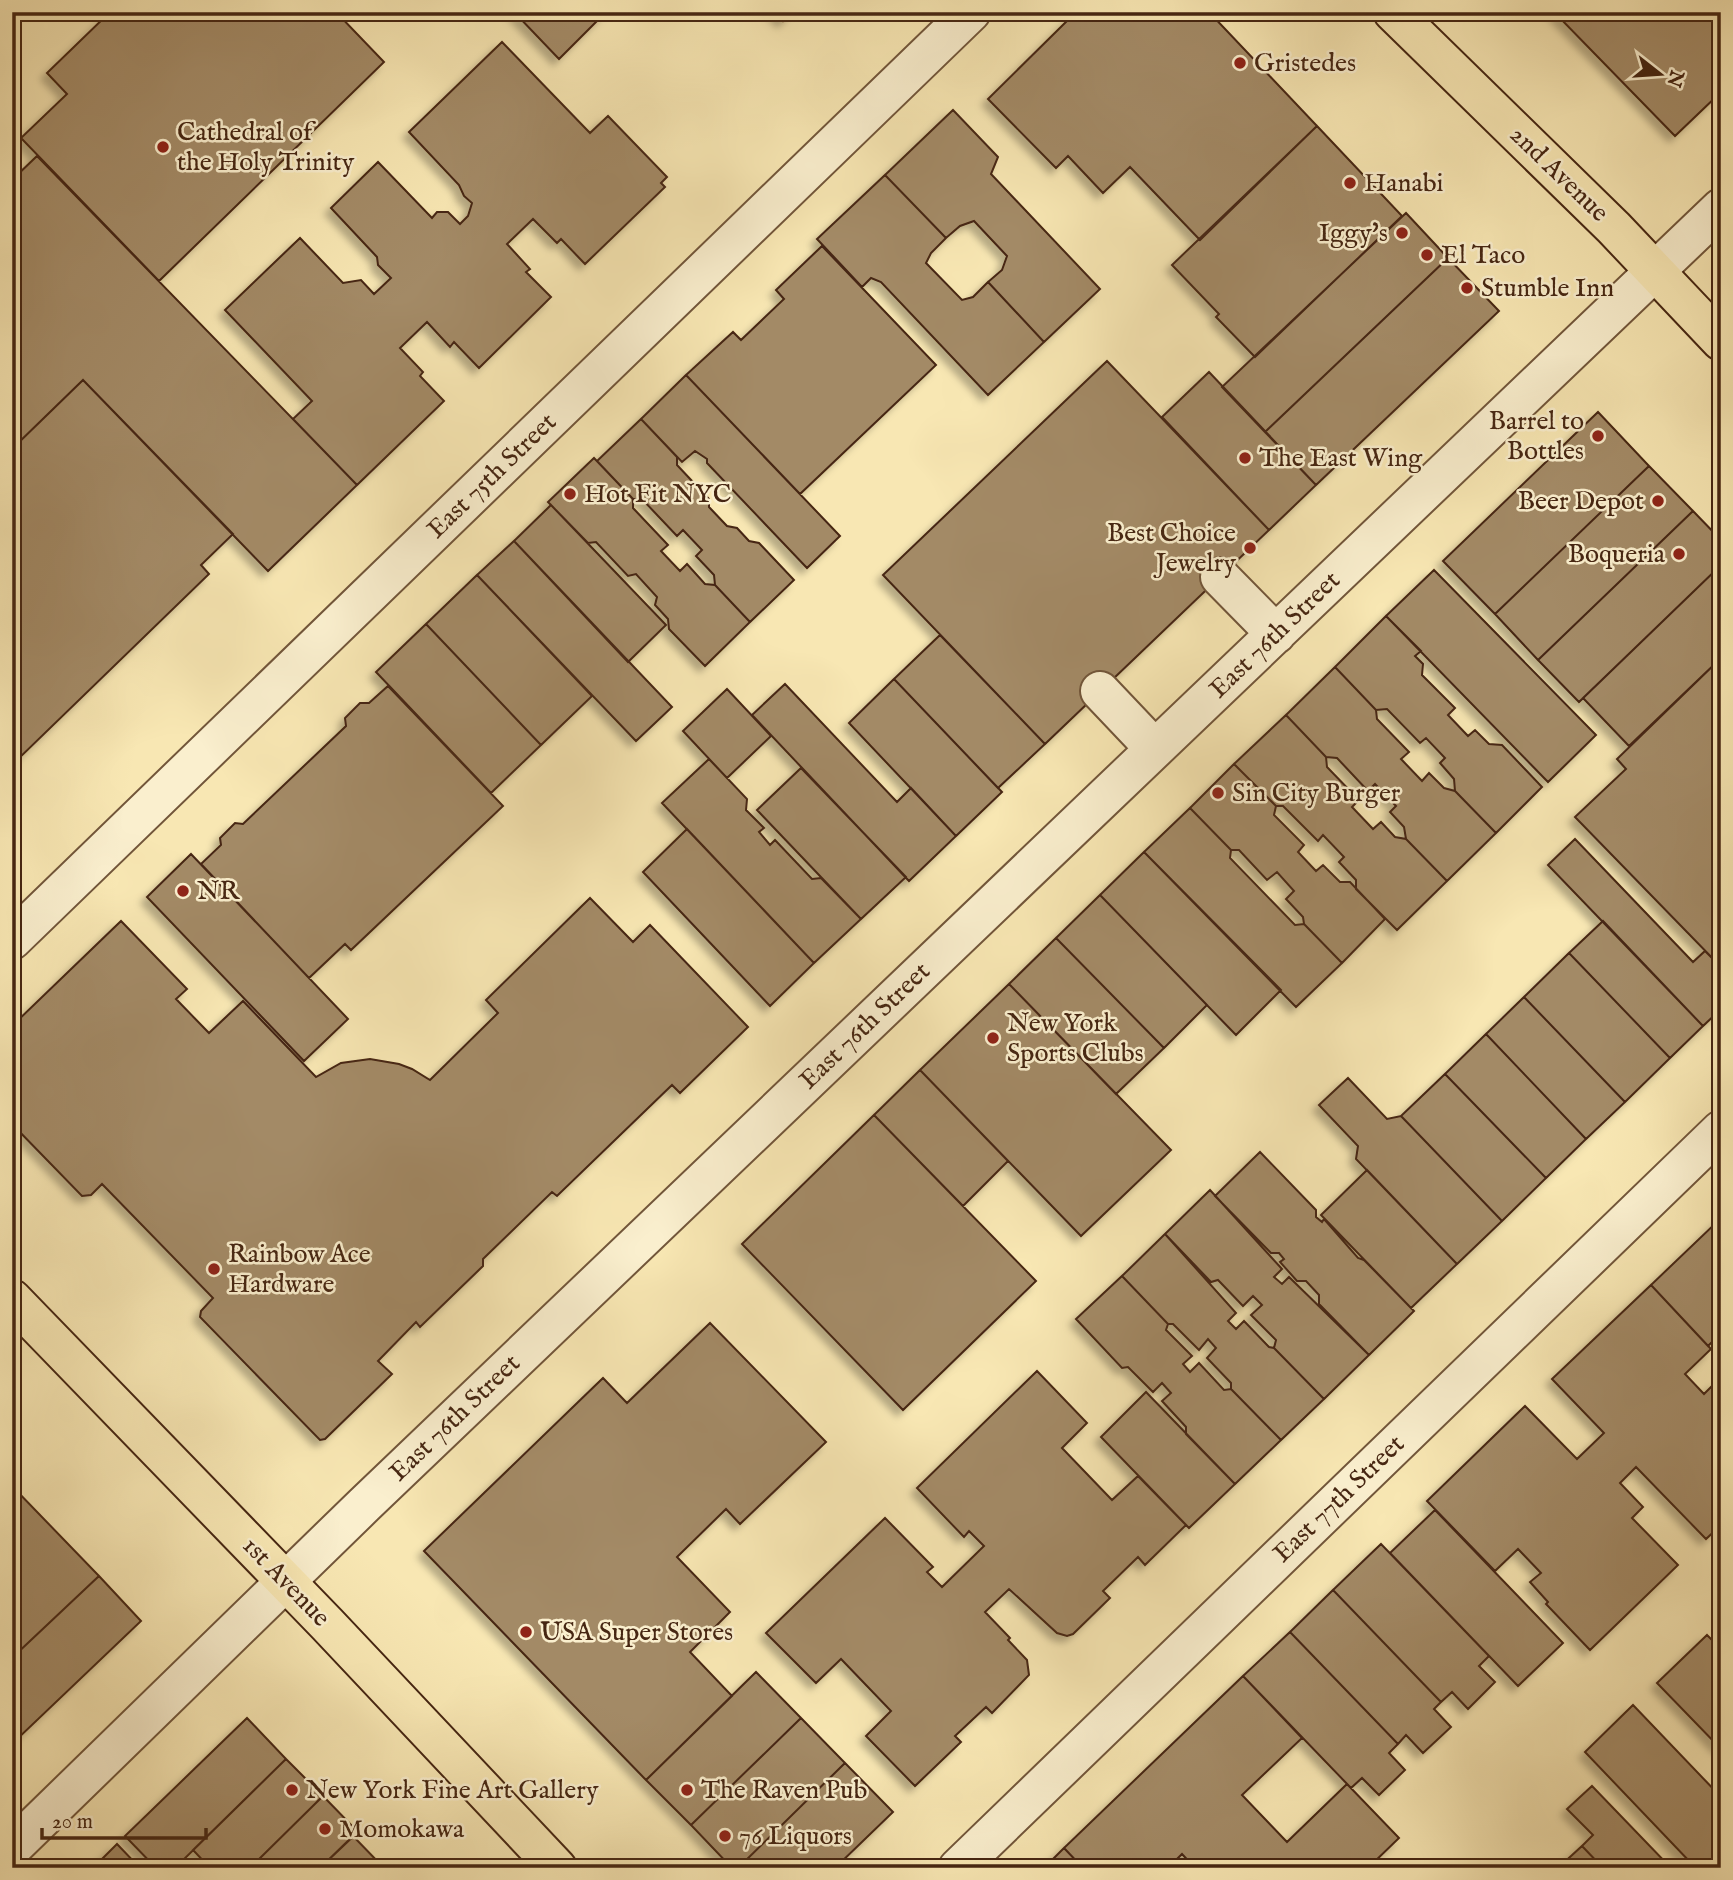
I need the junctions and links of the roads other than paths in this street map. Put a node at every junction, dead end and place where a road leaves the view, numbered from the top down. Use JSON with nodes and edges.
{"nodes":[{"id":1,"x":971,"y":12,"type":"edge"},
{"id":2,"x":1392,"y":12,"type":"edge"},
{"id":3,"x":1721,"y":208,"type":"edge"},
{"id":4,"x":1656,"y":272,"type":"junction"},
{"id":5,"x":1721,"y":341,"type":"edge"},
{"id":6,"x":1220,"y":577,"type":"dead end"},
{"id":7,"x":1276,"y":634,"type":"junction"},
{"id":8,"x":1100,"y":691,"type":"dead end"},
{"id":9,"x":1155,"y":749,"type":"junction"},
{"id":10,"x":12,"y":940,"type":"edge"},
{"id":11,"x":1721,"y":1130,"type":"edge"},
{"id":12,"x":12,"y":1299,"type":"edge"},
{"id":13,"x":286,"y":1582,"type":"junction"},
{"id":14,"x":12,"y":1848,"type":"edge"},
{"id":15,"x":557,"y":1868,"type":"edge"},
{"id":16,"x":957,"y":1868,"type":"edge"}],
"edges":[{"from":1,"to":10,"type":"street","name":"East 75th Street"},
{"from":2,"to":4,"type":"main road","name":"2nd Avenue"},
{"from":3,"to":4,"type":"street","name":"East 76th Street"},
{"from":4,"to":5,"type":"main road","name":"2nd Avenue"},
{"from":4,"to":7,"type":"street","name":"East 76th Street"},
{"from":6,"to":7,"type":"street"},
{"from":7,"to":9,"type":"street","name":"East 76th Street"},
{"from":8,"to":9,"type":"street"},
{"from":9,"to":13,"type":"street","name":"East 76th Street"},
{"from":11,"to":16,"type":"street","name":"East 77th Street"},
{"from":12,"to":13,"type":"main road","name":"1st Avenue"},
{"from":13,"to":14,"type":"street","name":"East 76th Street"},
{"from":13,"to":15,"type":"main road","name":"1st Avenue"}]}
